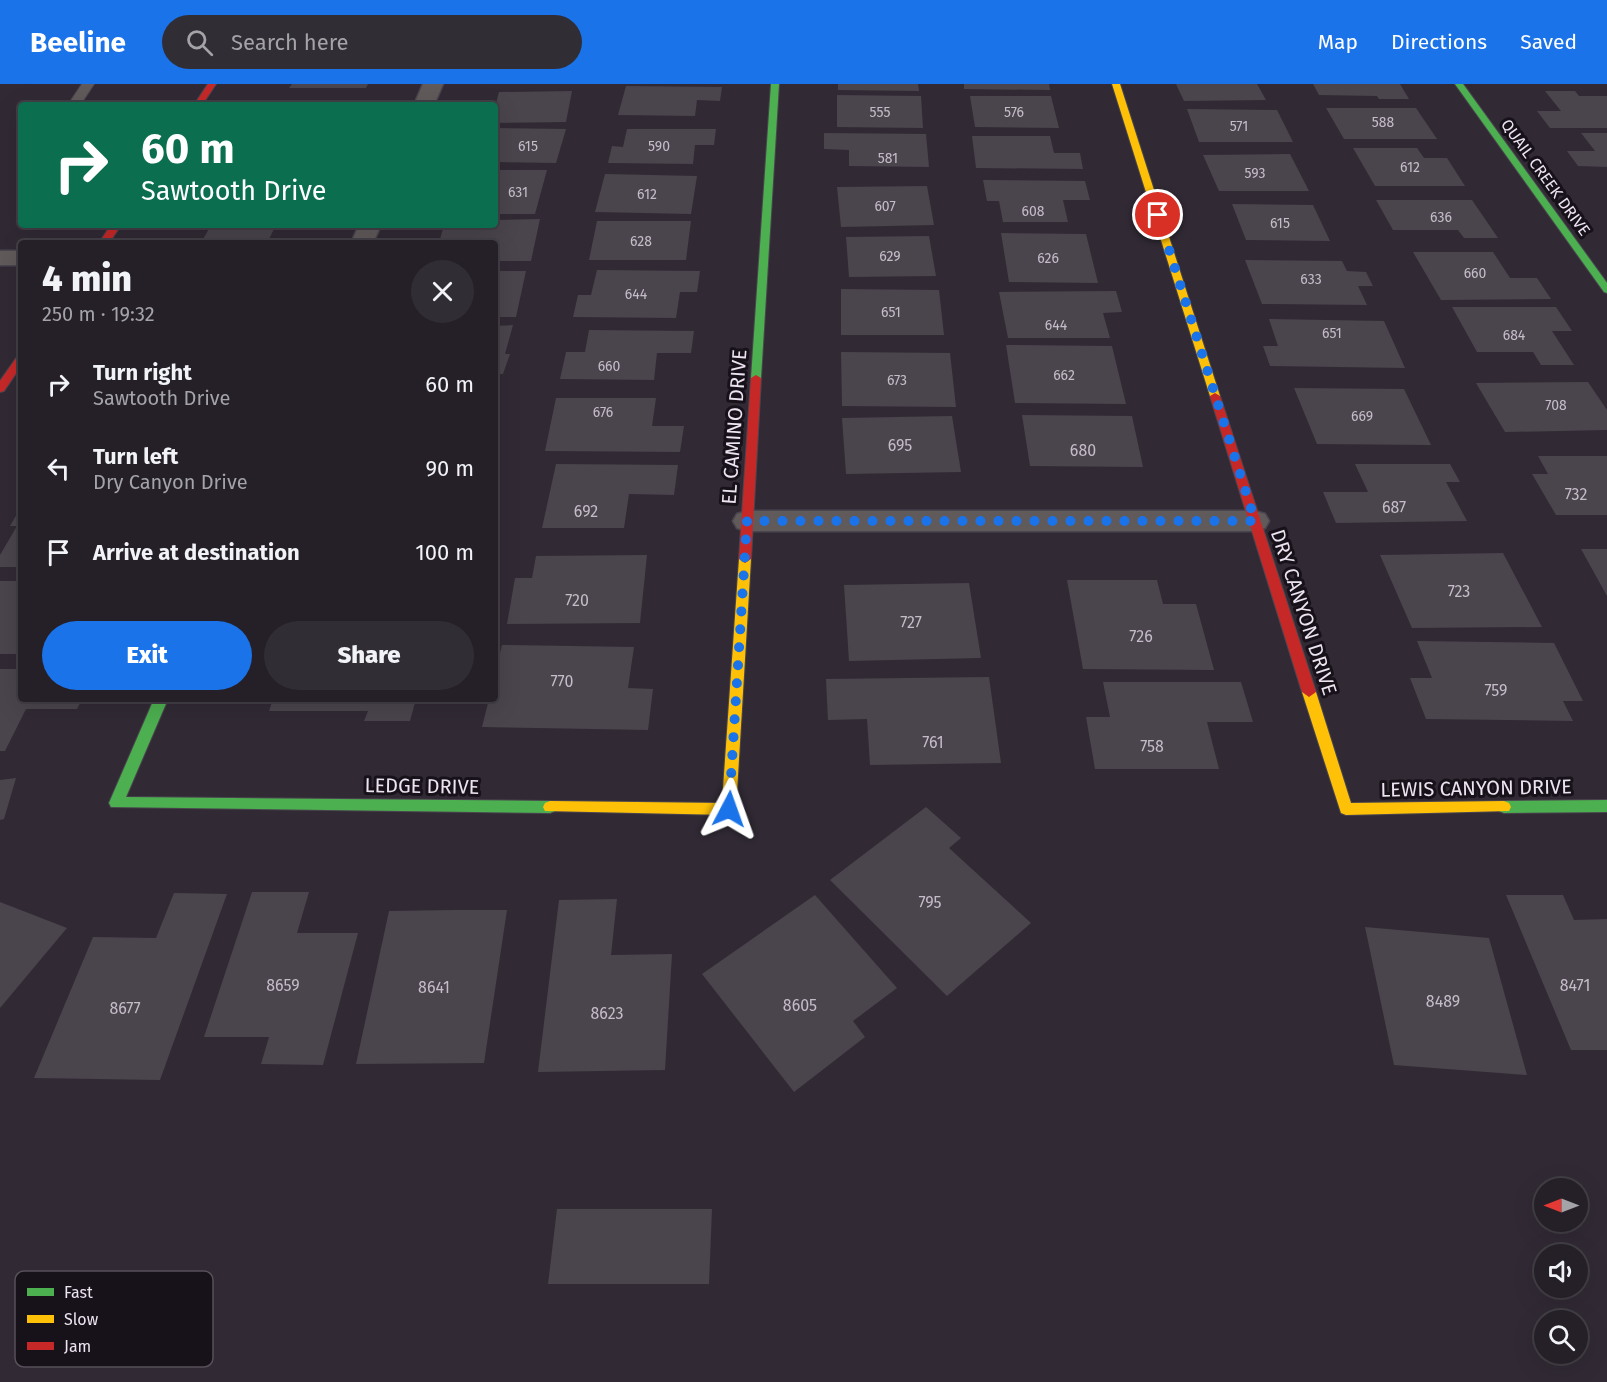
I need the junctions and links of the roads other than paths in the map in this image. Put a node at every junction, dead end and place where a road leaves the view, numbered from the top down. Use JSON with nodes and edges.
{"nodes":[{"id":1,"x":88,"y":84,"type":"edge"},
{"id":2,"x":212,"y":84,"type":"edge"},
{"id":3,"x":433,"y":84,"type":"edge"},
{"id":4,"x":775,"y":84,"type":"edge"},
{"id":5,"x":1116,"y":84,"type":"edge"},
{"id":6,"x":1459,"y":84,"type":"edge"},
{"id":7,"x":76,"y":102,"type":"edge"},
{"id":8,"x":200,"y":102,"type":"edge"},
{"id":9,"x":425,"y":102,"type":"edge"},
{"id":10,"x":0,"y":258,"type":"edge"},
{"id":11,"x":18,"y":258,"type":"edge"},
{"id":12,"x":1607,"y":290,"type":"edge"},
{"id":13,"x":18,"y":363,"type":"edge"},
{"id":14,"x":0,"y":389,"type":"edge"},
{"id":15,"x":747,"y":521,"type":"junction"},
{"id":16,"x":1255,"y":521,"type":"junction"},
{"id":17,"x":160,"y":702,"type":"edge"},
{"id":18,"x":1607,"y":806,"type":"edge"},
{"id":19,"x":729,"y":809,"type":"joint"},
{"id":20,"x":1346,"y":809,"type":"joint"}],
"edges":[{"from":1,"to":7,"type":"lane"},
{"from":2,"to":8,"type":"street"},
{"from":3,"to":9,"type":"street"},
{"from":4,"to":15,"type":"street","name":"EL CAMINO DRIVE"},
{"from":5,"to":16,"type":"street","name":"DRY CANYON DRIVE"},
{"from":6,"to":12,"type":"street","name":"QUAIL CREEK DRIVE"},
{"from":10,"to":11,"type":"street"},
{"from":13,"to":14,"type":"street"},
{"from":15,"to":16,"type":"street"},
{"from":15,"to":19,"type":"street","name":"EL CAMINO DRIVE"},
{"from":16,"to":20,"type":"street","name":"DRY CANYON DRIVE"},
{"from":17,"to":19,"type":"street","name":"LEDGE DRIVE"},
{"from":18,"to":20,"type":"street","name":"LEWIS CANYON DRIVE"}]}
